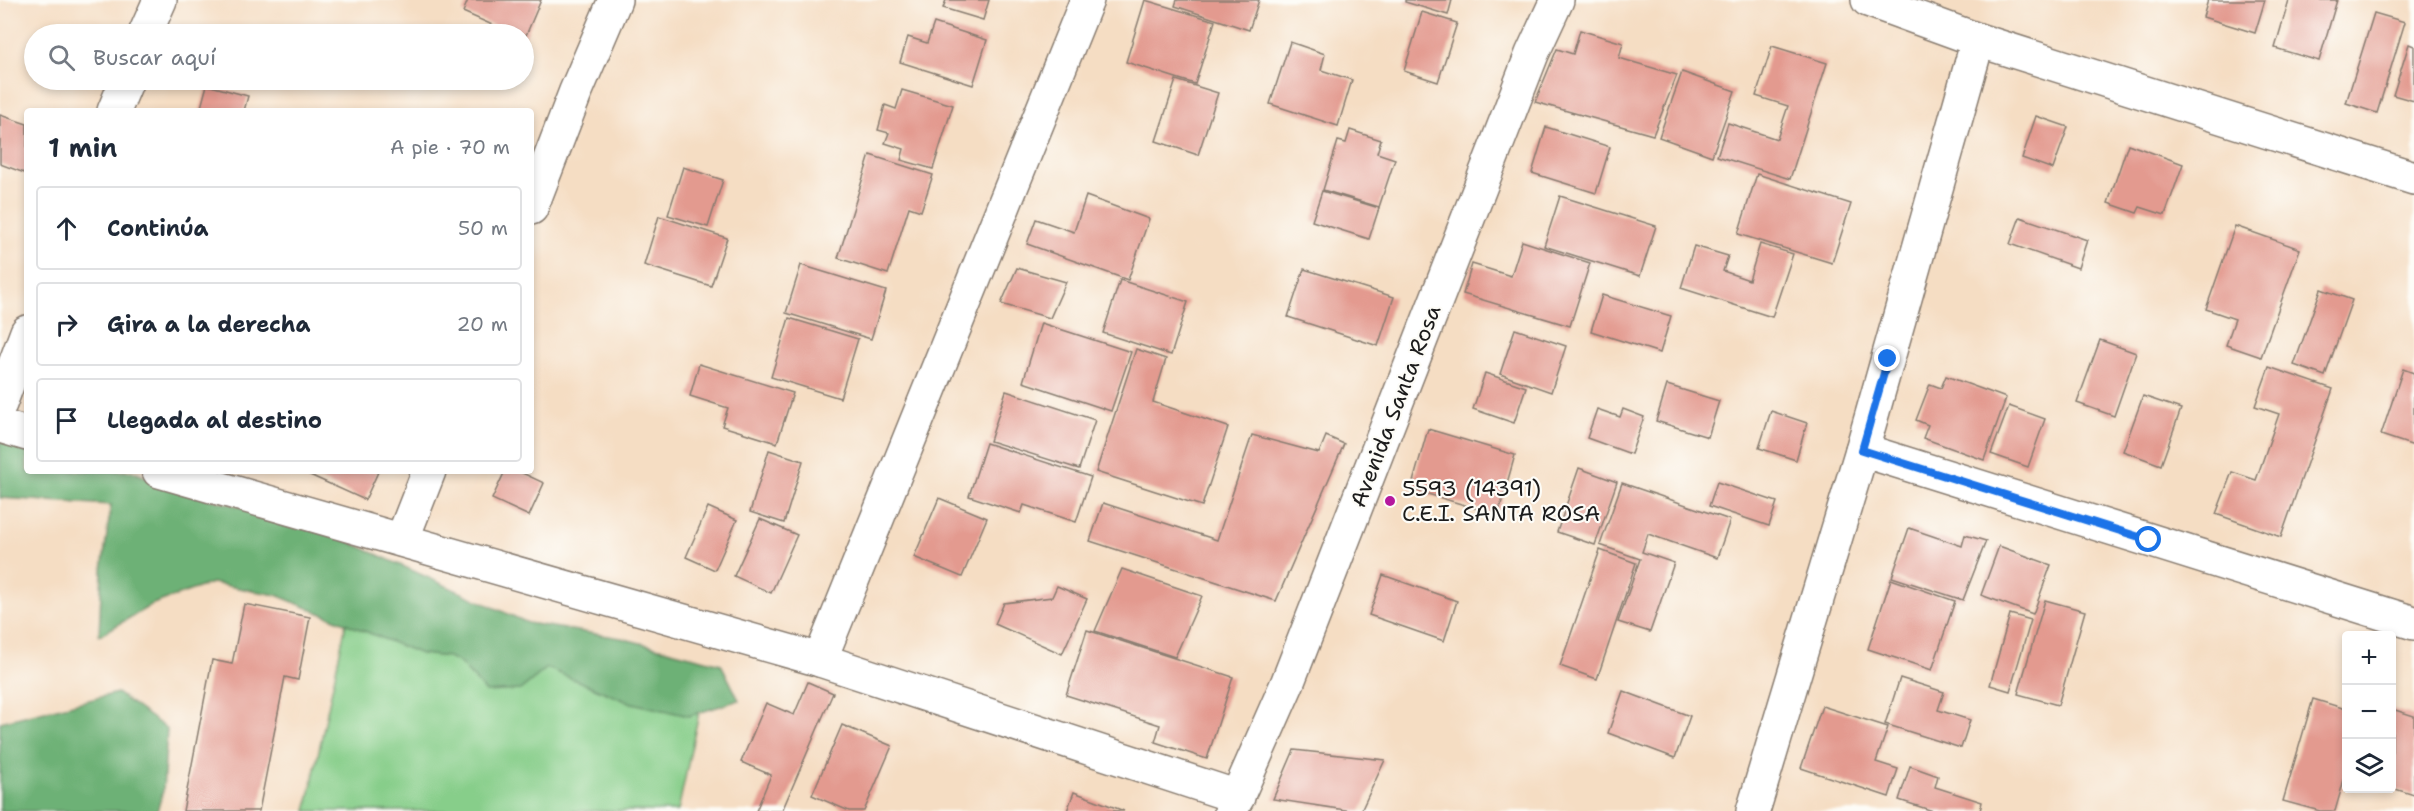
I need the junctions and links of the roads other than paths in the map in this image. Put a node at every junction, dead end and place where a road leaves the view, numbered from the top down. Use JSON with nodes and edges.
{"nodes":[{"id":1,"x":160,"y":0,"type":"edge"},
{"id":2,"x":615,"y":0,"type":"edge"},
{"id":3,"x":1087,"y":0,"type":"edge"},
{"id":4,"x":1557,"y":0,"type":"edge"},
{"id":5,"x":1868,"y":0,"type":"edge"},
{"id":6,"x":150,"y":24,"type":"edge"},
{"id":7,"x":1978,"y":40,"type":"junction"},
{"id":8,"x":123,"y":90,"type":"edge"},
{"id":9,"x":115,"y":108,"type":"edge"},
{"id":10,"x":2414,"y":178,"type":"edge"},
{"id":11,"x":534,"y":200,"type":"edge"},
{"id":12,"x":24,"y":340,"type":"edge"},
{"id":13,"x":0,"y":404,"type":"edge"},
{"id":14,"x":0,"y":426,"type":"edge"},
{"id":15,"x":24,"y":433,"type":"edge"},
{"id":16,"x":1862,"y":450,"type":"junction"},
{"id":17,"x":170,"y":474,"type":"edge"},
{"id":18,"x":428,"y":474,"type":"edge"},
{"id":19,"x":402,"y":540,"type":"junction"},
{"id":20,"x":2414,"y":623,"type":"edge"},
{"id":21,"x":820,"y":660,"type":"junction"},
{"id":22,"x":1235,"y":804,"type":"edge"},
{"id":23,"x":1753,"y":811,"type":"edge"}],
"edges":[{"from":1,"to":6,"type":"street"},
{"from":2,"to":11,"type":"street"},
{"from":3,"to":21,"type":"street"},
{"from":4,"to":22,"type":"street","name":"Avenida Santa Rosa"},
{"from":5,"to":7,"type":"street"},
{"from":7,"to":10,"type":"street"},
{"from":7,"to":16,"type":"street"},
{"from":8,"to":9,"type":"street"},
{"from":12,"to":13,"type":"street"},
{"from":14,"to":15,"type":"street"},
{"from":16,"to":20,"type":"street"},
{"from":16,"to":23,"type":"street"},
{"from":17,"to":19,"type":"street"},
{"from":18,"to":19,"type":"street"},
{"from":19,"to":21,"type":"street"},
{"from":21,"to":22,"type":"street"}]}
